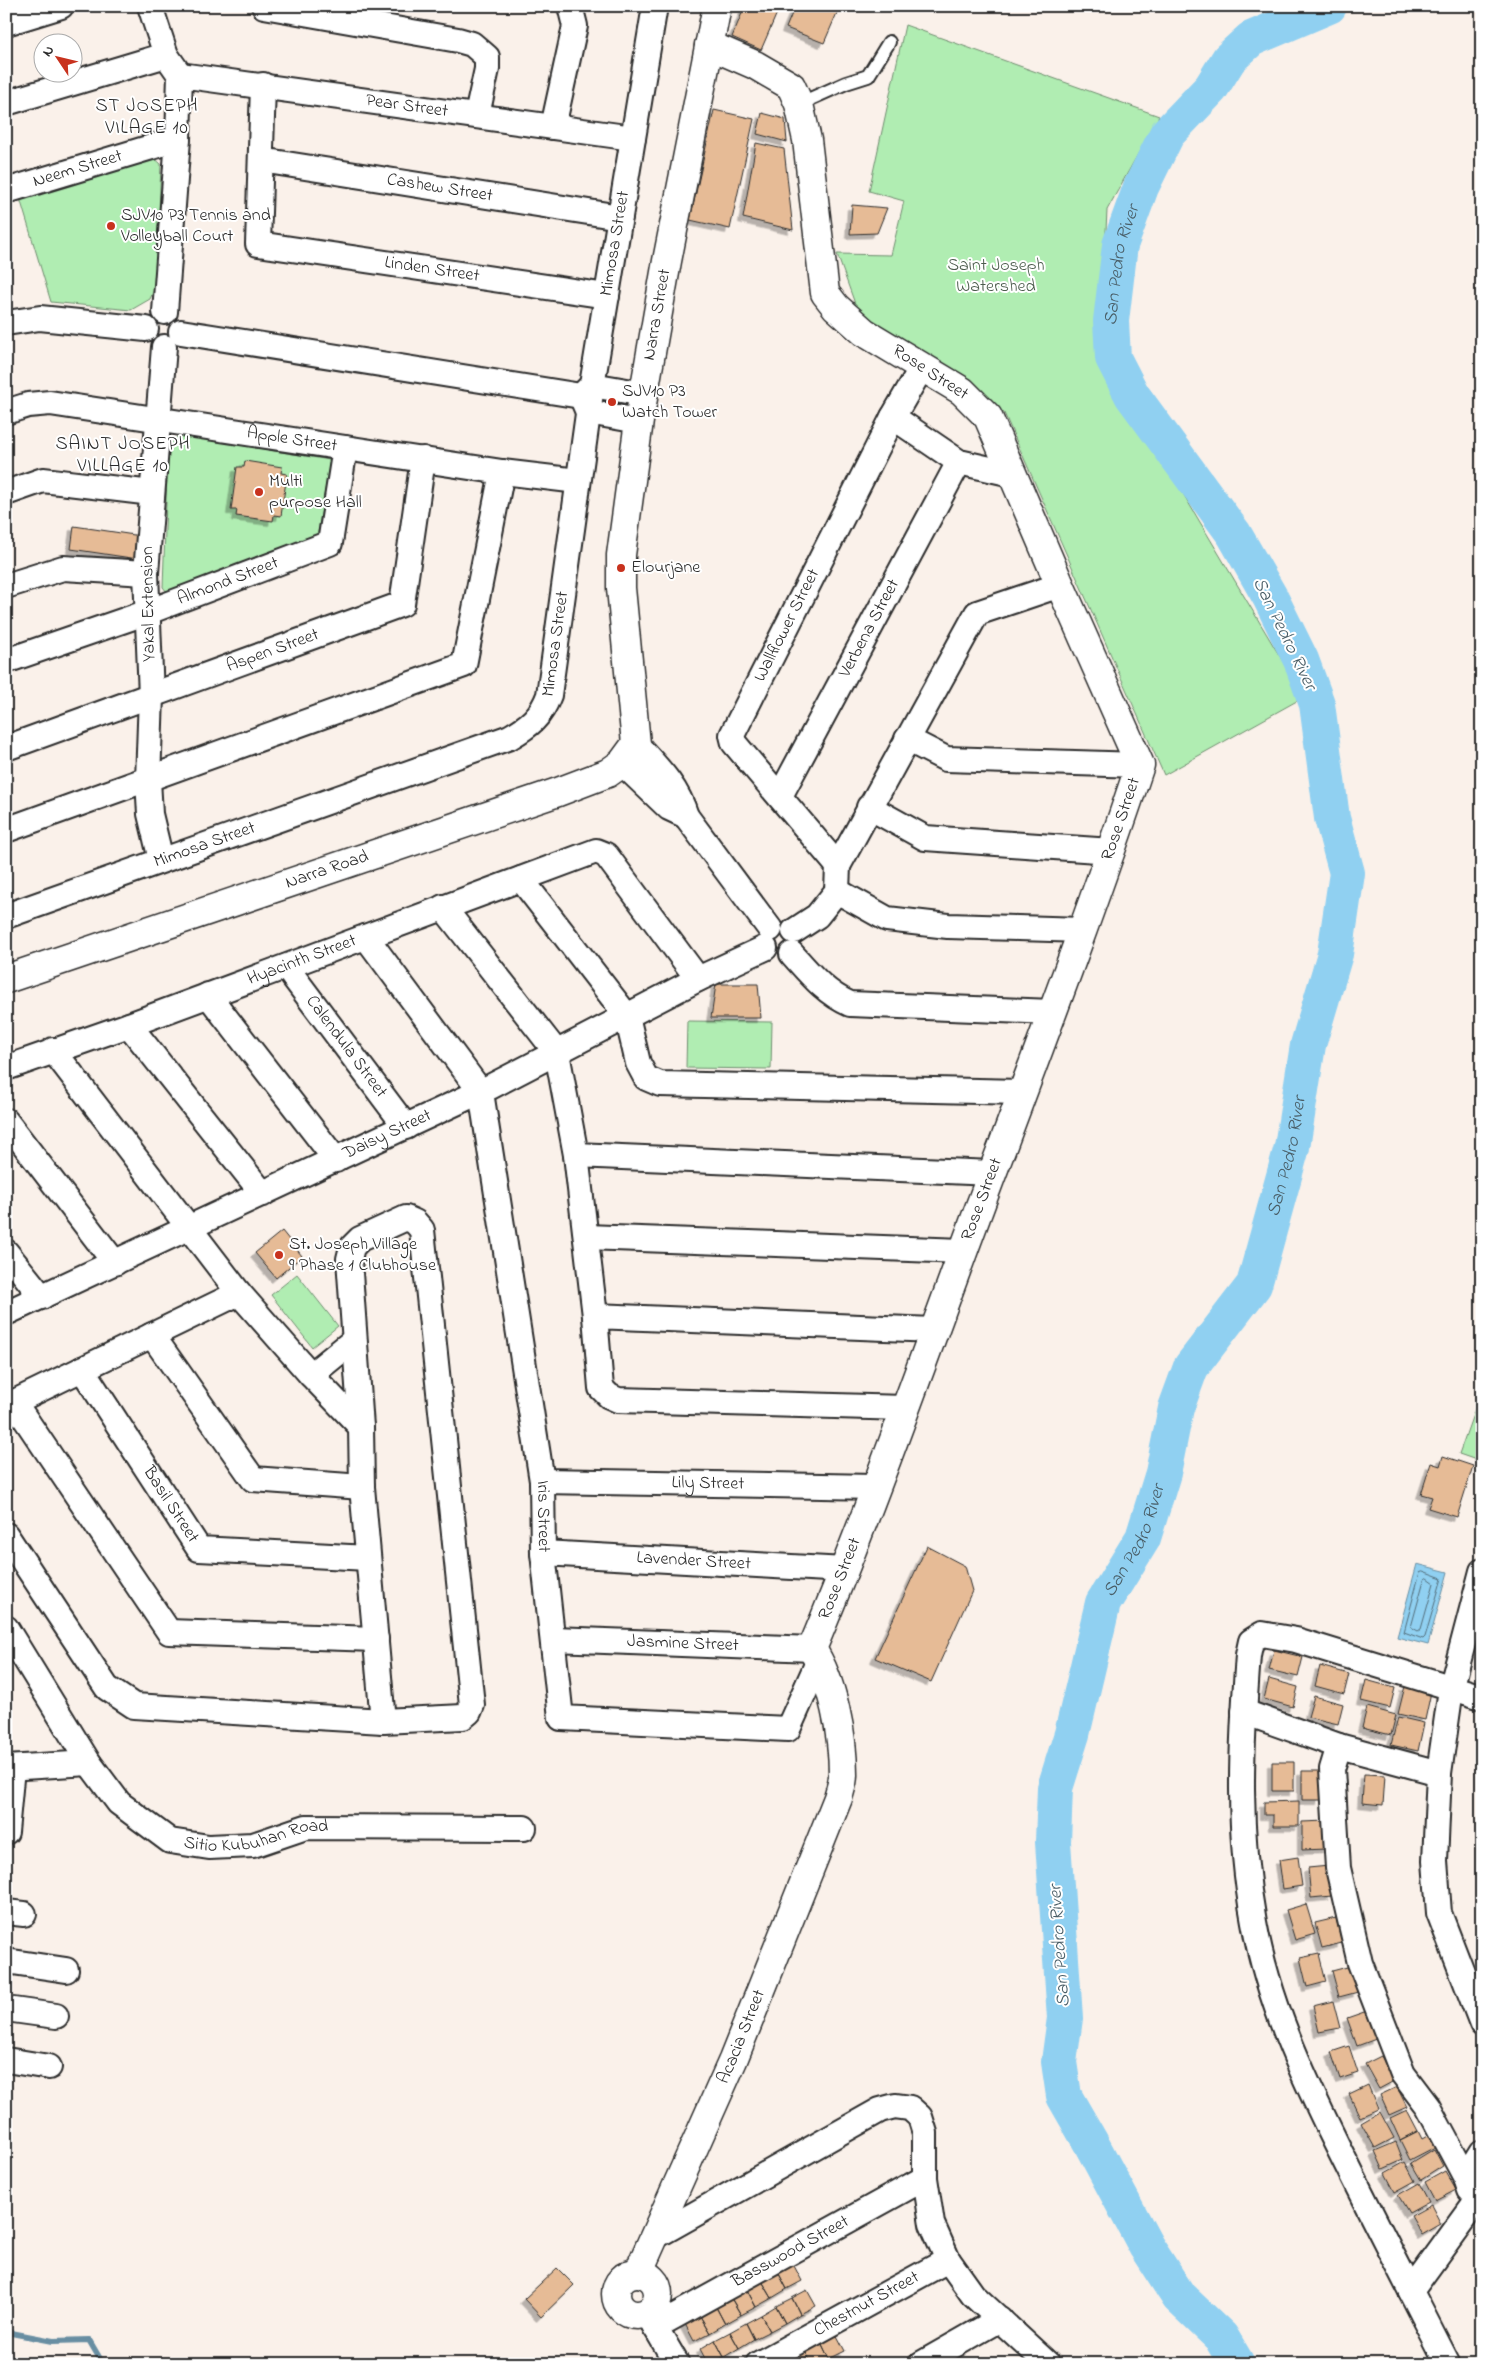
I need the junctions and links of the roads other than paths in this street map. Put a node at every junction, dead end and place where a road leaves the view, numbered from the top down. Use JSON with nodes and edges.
{"nodes":[{"id":1,"x":61,"y":6,"type":"edge"},
{"id":2,"x":150,"y":6,"type":"edge"},
{"id":3,"x":264,"y":6,"type":"edge"},
{"id":4,"x":570,"y":6,"type":"edge"},
{"id":5,"x":656,"y":6,"type":"edge"},
{"id":6,"x":717,"y":6,"type":"edge"},
{"id":7,"x":6,"y":23,"type":"edge"},
{"id":8,"x":889,"y":42,"type":"dead end"},
{"id":9,"x":709,"y":45,"type":"junction"},
{"id":10,"x":166,"y":55,"type":"junction"},
{"id":11,"x":180,"y":74,"type":"junction"},
{"id":12,"x":263,"y":85,"type":"junction"},
{"id":13,"x":6,"y":103,"type":"edge"},
{"id":14,"x":799,"y":104,"type":"junction"},
{"id":15,"x":477,"y":115,"type":"junction"},
{"id":16,"x":553,"y":126,"type":"junction"},
{"id":17,"x":633,"y":138,"type":"junction"},
{"id":18,"x":178,"y":139,"type":"junction"},
{"id":19,"x":261,"y":160,"type":"junction"},
{"id":20,"x":6,"y":191,"type":"edge"},
{"id":21,"x":620,"y":217,"type":"junction"},
{"id":22,"x":607,"y":296,"type":"junction"},
{"id":23,"x":165,"y":312,"type":"junction"},
{"id":24,"x":6,"y":323,"type":"edge"},
{"id":25,"x":146,"y":329,"type":"junction"},
{"id":26,"x":172,"y":339,"type":"junction"},
{"id":27,"x":922,"y":367,"type":"junction"},
{"id":28,"x":644,"y":394,"type":"junction"},
{"id":29,"x":587,"y":398,"type":"junction"},
{"id":30,"x":6,"y":412,"type":"edge"},
{"id":31,"x":894,"y":417,"type":"junction"},
{"id":32,"x":157,"y":420,"type":"junction"},
{"id":33,"x":640,"y":421,"type":"junction"},
{"id":34,"x":346,"y":448,"type":"junction"},
{"id":35,"x":423,"y":459,"type":"junction"},
{"id":36,"x":959,"y":462,"type":"junction"},
{"id":37,"x":502,"y":472,"type":"junction"},
{"id":38,"x":1012,"y":474,"type":"junction"},
{"id":39,"x":578,"y":481,"type":"junction"},
{"id":40,"x":6,"y":493,"type":"edge"},
{"id":41,"x":152,"y":493,"type":"junction"},
{"id":42,"x":146,"y":573,"type":"junction"},
{"id":43,"x":1060,"y":585,"type":"junction"},
{"id":44,"x":6,"y":586,"type":"edge"},
{"id":45,"x":148,"y":612,"type":"junction"},
{"id":46,"x":6,"y":661,"type":"edge"},
{"id":47,"x":151,"y":696,"type":"junction"},
{"id":48,"x":907,"y":739,"type":"junction"},
{"id":49,"x":6,"y":748,"type":"edge"},
{"id":50,"x":629,"y":754,"type":"junction"},
{"id":51,"x":1140,"y":765,"type":"junction"},
{"id":52,"x":148,"y":780,"type":"junction"},
{"id":53,"x":780,"y":796,"type":"junction"},
{"id":54,"x":869,"y":807,"type":"junction"},
{"id":55,"x":6,"y":830,"type":"edge"},
{"id":56,"x":1112,"y":851,"type":"junction"},
{"id":57,"x":161,"y":860,"type":"junction"},
{"id":58,"x":838,"y":866,"type":"junction"},
{"id":59,"x":521,"y":879,"type":"junction"},
{"id":60,"x":837,"y":891,"type":"junction"},
{"id":61,"x":443,"y":907,"type":"junction"},
{"id":62,"x":6,"y":916,"type":"edge"},
{"id":63,"x":1083,"y":930,"type":"junction"},
{"id":64,"x":794,"y":931,"type":"junction"},
{"id":65,"x":366,"y":937,"type":"junction"},
{"id":66,"x":767,"y":939,"type":"junction"},
{"id":67,"x":792,"y":954,"type":"junction"},
{"id":68,"x":286,"y":966,"type":"junction"},
{"id":69,"x":6,"y":979,"type":"edge"},
{"id":70,"x":698,"y":979,"type":"junction"},
{"id":71,"x":208,"y":995,"type":"junction"},
{"id":72,"x":1052,"y":1012,"type":"junction"},
{"id":73,"x":627,"y":1016,"type":"junction"},
{"id":74,"x":129,"y":1025,"type":"junction"},
{"id":75,"x":53,"y":1050,"type":"junction"},
{"id":76,"x":557,"y":1053,"type":"junction"},
{"id":77,"x":6,"y":1068,"type":"edge"},
{"id":78,"x":481,"y":1092,"type":"junction"},
{"id":79,"x":1022,"y":1092,"type":"junction"},
{"id":80,"x":6,"y":1121,"type":"edge"},
{"id":81,"x":406,"y":1127,"type":"junction"},
{"id":82,"x":576,"y":1155,"type":"junction"},
{"id":83,"x":336,"y":1160,"type":"junction"},
{"id":84,"x":992,"y":1173,"type":"junction"},
{"id":85,"x":263,"y":1194,"type":"junction"},
{"id":86,"x":189,"y":1228,"type":"junction"},
{"id":87,"x":586,"y":1237,"type":"junction"},
{"id":88,"x":963,"y":1251,"type":"junction"},
{"id":89,"x":6,"y":1252,"type":"edge"},
{"id":90,"x":115,"y":1263,"type":"junction"},
{"id":91,"x":239,"y":1293,"type":"junction"},
{"id":92,"x":42,"y":1296,"type":"junction"},
{"id":93,"x":6,"y":1314,"type":"edge"},
{"id":94,"x":595,"y":1316,"type":"junction"},
{"id":95,"x":934,"y":1330,"type":"junction"},
{"id":96,"x":152,"y":1335,"type":"junction"},
{"id":97,"x":354,"y":1340,"type":"junction"},
{"id":98,"x":82,"y":1369,"type":"junction"},
{"id":99,"x":311,"y":1375,"type":"junction"},
{"id":100,"x":10,"y":1404,"type":"edge"},
{"id":101,"x":905,"y":1408,"type":"junction"},
{"id":102,"x":361,"y":1428,"type":"junction"},
{"id":103,"x":542,"y":1482,"type":"junction"},
{"id":104,"x":362,"y":1487,"type":"junction"},
{"id":105,"x":875,"y":1487,"type":"junction"},
{"id":106,"x":6,"y":1535,"type":"edge"},
{"id":107,"x":543,"y":1553,"type":"junction"},
{"id":108,"x":368,"y":1558,"type":"junction"},
{"id":109,"x":845,"y":1570,"type":"junction"},
{"id":110,"x":1482,"y":1571,"type":"edge"},
{"id":111,"x":1477,"y":1600,"type":"edge"},
{"id":112,"x":6,"y":1628,"type":"edge"},
{"id":113,"x":376,"y":1639,"type":"junction"},
{"id":114,"x":554,"y":1639,"type":"junction"},
{"id":115,"x":815,"y":1654,"type":"junction"},
{"id":116,"x":1451,"y":1689,"type":"junction"},
{"id":117,"x":1482,"y":1697,"type":"edge"},
{"id":118,"x":1244,"y":1712,"type":"junction"},
{"id":119,"x":382,"y":1721,"type":"junction"},
{"id":120,"x":1339,"y":1746,"type":"junction"},
{"id":121,"x":89,"y":1763,"type":"junction"},
{"id":122,"x":9,"y":1768,"type":"edge"},
{"id":123,"x":1439,"y":1773,"type":"junction"},
{"id":124,"x":524,"y":1828,"type":"dead end"},
{"id":125,"x":6,"y":1832,"type":"edge"},
{"id":126,"x":6,"y":1961,"type":"edge"},
{"id":127,"x":66,"y":1970,"type":"dead end"},
{"id":128,"x":6,"y":2009,"type":"edge"},
{"id":129,"x":56,"y":2016,"type":"dead end"},
{"id":130,"x":1482,"y":2024,"type":"edge"},
{"id":131,"x":6,"y":2060,"type":"edge"},
{"id":132,"x":49,"y":2068,"type":"dead end"},
{"id":133,"x":1482,"y":2152,"type":"edge"},
{"id":134,"x":926,"y":2178,"type":"junction"},
{"id":135,"x":1466,"y":2178,"type":"junction"},
{"id":136,"x":1478,"y":2209,"type":"edge"},
{"id":137,"x":656,"y":2236,"type":"junction"},
{"id":138,"x":948,"y":2260,"type":"junction"},
{"id":139,"x":1411,"y":2290,"type":"junction"},
{"id":140,"x":1000,"y":2319,"type":"junction"},
{"id":141,"x":651,"y":2320,"type":"junction"},
{"id":142,"x":674,"y":2362,"type":"edge"},
{"id":143,"x":758,"y":2364,"type":"edge"},
{"id":144,"x":921,"y":2364,"type":"edge"},
{"id":145,"x":1048,"y":2364,"type":"edge"},
{"id":146,"x":1448,"y":2364,"type":"edge"}],
"edges":[{"from":1,"to":7,"type":"street"},
{"from":2,"to":10,"type":"street"},
{"from":3,"to":15,"type":"street"},
{"from":4,"to":16,"type":"street"},
{"from":5,"to":17,"type":"street","name":"Mimosa Street"},
{"from":6,"to":9,"type":"street","name":"Narra Street"},
{"from":8,"to":14,"type":"lane"},
{"from":9,"to":14,"type":"street","name":"Rose Street"},
{"from":9,"to":28,"type":"street","name":"Narra Street"},
{"from":10,"to":11,"type":"street"},
{"from":10,"to":13,"type":"street"},
{"from":11,"to":12,"type":"street","name":"Pear Street"},
{"from":11,"to":18,"type":"street"},
{"from":12,"to":15,"type":"street","name":"Pear Street"},
{"from":12,"to":19,"type":"street"},
{"from":14,"to":27,"type":"street","name":"Rose Street"},
{"from":15,"to":16,"type":"street","name":"Pear Street"},
{"from":16,"to":17,"type":"street","name":"Pear Street"},
{"from":17,"to":21,"type":"street","name":"Mimosa Street"},
{"from":18,"to":20,"type":"street","name":"Neem Street"},
{"from":18,"to":23,"type":"street"},
{"from":19,"to":21,"type":"street","name":"Cashew Street"},
{"from":19,"to":22,"type":"street","name":"Linden Street"},
{"from":21,"to":22,"type":"street","name":"Mimosa Street"},
{"from":22,"to":29,"type":"street","name":"Mimosa Street"},
{"from":23,"to":25,"type":"street"},
{"from":23,"to":26,"type":"street"},
{"from":24,"to":25,"type":"street"},
{"from":25,"to":26,"type":"street"},
{"from":26,"to":29,"type":"street"},
{"from":26,"to":32,"type":"street","name":"Yakal Extension"},
{"from":27,"to":31,"type":"street","name":"Wallflower Street"},
{"from":27,"to":38,"type":"street","name":"Rose Street"},
{"from":28,"to":29,"type":"street"},
{"from":28,"to":33,"type":"street","name":"Narra Street"},
{"from":29,"to":33,"type":"street"},
{"from":29,"to":39,"type":"street","name":"Mimosa Street"},
{"from":30,"to":32,"type":"street","name":"Apple Street"},
{"from":31,"to":36,"type":"street"},
{"from":31,"to":53,"type":"street","name":"Wallflower Street"},
{"from":32,"to":34,"type":"street","name":"Apple Street"},
{"from":32,"to":41,"type":"street","name":"Yakal Extension"},
{"from":33,"to":50,"type":"street","name":"Narra Street"},
{"from":34,"to":35,"type":"street","name":"Apple Street"},
{"from":34,"to":45,"type":"street","name":"Almond Street"},
{"from":35,"to":37,"type":"street","name":"Apple Street"},
{"from":35,"to":47,"type":"street","name":"Aspen Street"},
{"from":36,"to":38,"type":"street"},
{"from":36,"to":53,"type":"street","name":"Verbena Street"},
{"from":37,"to":39,"type":"street","name":"Apple Street"},
{"from":37,"to":52,"type":"street"},
{"from":38,"to":43,"type":"street","name":"Rose Street"},
{"from":39,"to":57,"type":"street","name":"Mimosa Street"},
{"from":40,"to":41,"type":"street"},
{"from":41,"to":42,"type":"street","name":"Yakal Extension"},
{"from":42,"to":44,"type":"street"},
{"from":42,"to":45,"type":"street","name":"Yakal Extension"},
{"from":43,"to":48,"type":"street"},
{"from":43,"to":51,"type":"street","name":"Rose Street"},
{"from":45,"to":46,"type":"street","name":"Almond Street"},
{"from":45,"to":47,"type":"street","name":"Yakal Extension"},
{"from":47,"to":49,"type":"street","name":"Aspen Street"},
{"from":47,"to":52,"type":"street","name":"Yakal Extension"},
{"from":48,"to":51,"type":"street"},
{"from":48,"to":54,"type":"street"},
{"from":50,"to":66,"type":"street"},
{"from":50,"to":69,"type":"street","name":"Narra Road"},
{"from":51,"to":56,"type":"street","name":"Rose Street"},
{"from":52,"to":55,"type":"street"},
{"from":52,"to":57,"type":"street","name":"Yakal Extension"},
{"from":53,"to":58,"type":"street","name":"Wallflower Street"},
{"from":54,"to":56,"type":"street"},
{"from":54,"to":58,"type":"street"},
{"from":56,"to":63,"type":"street","name":"Rose Street"},
{"from":57,"to":62,"type":"street","name":"Mimosa Street"},
{"from":58,"to":60,"type":"street"},
{"from":59,"to":61,"type":"street","name":"Hyacinth Street"},
{"from":59,"to":70,"type":"street","name":"Hyacinth Street"},
{"from":59,"to":73,"type":"street"},
{"from":60,"to":63,"type":"street"},
{"from":60,"to":64,"type":"street"},
{"from":61,"to":65,"type":"street","name":"Hyacinth Street"},
{"from":61,"to":76,"type":"street"},
{"from":63,"to":72,"type":"street","name":"Rose Street"},
{"from":64,"to":66,"type":"street"},
{"from":64,"to":67,"type":"street"},
{"from":65,"to":68,"type":"street","name":"Hyacinth Street"},
{"from":65,"to":78,"type":"street"},
{"from":66,"to":67,"type":"street"},
{"from":66,"to":70,"type":"street","name":"Daisy Street"},
{"from":67,"to":72,"type":"street"},
{"from":68,"to":71,"type":"street","name":"Hyacinth Street"},
{"from":68,"to":81,"type":"street","name":"Calendula Street"},
{"from":70,"to":73,"type":"street","name":"Daisy Street"},
{"from":71,"to":74,"type":"street","name":"Hyacinth Street"},
{"from":71,"to":83,"type":"street"},
{"from":72,"to":79,"type":"street","name":"Rose Street"},
{"from":73,"to":76,"type":"street","name":"Daisy Street"},
{"from":73,"to":79,"type":"street"},
{"from":74,"to":75,"type":"street","name":"Hyacinth Street"},
{"from":74,"to":85,"type":"street"},
{"from":75,"to":77,"type":"street","name":"Hyacinth Street"},
{"from":75,"to":86,"type":"street"},
{"from":76,"to":78,"type":"street","name":"Daisy Street"},
{"from":76,"to":82,"type":"street"},
{"from":78,"to":81,"type":"street","name":"Daisy Street"},
{"from":78,"to":103,"type":"street","name":"Iris Street"},
{"from":79,"to":84,"type":"street","name":"Rose Street"},
{"from":80,"to":90,"type":"street"},
{"from":81,"to":83,"type":"street","name":"Daisy Street"},
{"from":82,"to":84,"type":"street"},
{"from":82,"to":87,"type":"street"},
{"from":83,"to":85,"type":"street","name":"Daisy Street"},
{"from":84,"to":88,"type":"street","name":"Rose Street"},
{"from":85,"to":86,"type":"street","name":"Daisy Street"},
{"from":86,"to":90,"type":"street","name":"Daisy Street"},
{"from":86,"to":91,"type":"street"},
{"from":87,"to":88,"type":"street"},
{"from":87,"to":94,"type":"street"},
{"from":88,"to":95,"type":"street","name":"Rose Street"},
{"from":89,"to":92,"type":"street"},
{"from":90,"to":92,"type":"street","name":"Daisy Street"},
{"from":91,"to":96,"type":"street"},
{"from":91,"to":99,"type":"street"},
{"from":92,"to":93,"type":"street","name":"Daisy Street"},
{"from":94,"to":95,"type":"street"},
{"from":94,"to":101,"type":"street"},
{"from":95,"to":101,"type":"street","name":"Rose Street"},
{"from":96,"to":98,"type":"street"},
{"from":96,"to":104,"type":"street"},
{"from":97,"to":99,"type":"street"},
{"from":97,"to":102,"type":"street"},
{"from":97,"to":119,"type":"street"},
{"from":98,"to":100,"type":"street"},
{"from":98,"to":108,"type":"street","name":"Basil Street"},
{"from":99,"to":102,"type":"street"},
{"from":100,"to":113,"type":"street"},
{"from":101,"to":105,"type":"street","name":"Rose Street"},
{"from":102,"to":104,"type":"street"},
{"from":103,"to":105,"type":"street","name":"Lily Street"},
{"from":103,"to":107,"type":"street","name":"Iris Street"},
{"from":104,"to":108,"type":"street"},
{"from":105,"to":109,"type":"street","name":"Rose Street"},
{"from":106,"to":119,"type":"street"},
{"from":107,"to":109,"type":"street","name":"Lavender Street"},
{"from":107,"to":114,"type":"street","name":"Iris Street"},
{"from":108,"to":113,"type":"street"},
{"from":109,"to":115,"type":"street","name":"Rose Street"},
{"from":110,"to":111,"type":"street"},
{"from":111,"to":116,"type":"street"},
{"from":112,"to":121,"type":"street","name":"Sitio Kubuhan Road"},
{"from":113,"to":119,"type":"street"},
{"from":114,"to":115,"type":"street","name":"Jasmine Street"},
{"from":114,"to":115,"type":"street","name":"Iris Street"},
{"from":115,"to":137,"type":"street","name":"Acacia Street"},
{"from":116,"to":117,"type":"street"},
{"from":116,"to":118,"type":"street"},
{"from":116,"to":123,"type":"street"},
{"from":118,"to":120,"type":"street"},
{"from":118,"to":139,"type":"street"},
{"from":120,"to":123,"type":"street"},
{"from":120,"to":135,"type":"street"},
{"from":121,"to":122,"type":"street"},
{"from":121,"to":124,"type":"street","name":"Sitio Kubuhan Road"},
{"from":122,"to":125,"type":"street"},
{"from":123,"to":130,"type":"street"},
{"from":126,"to":127,"type":"street"},
{"from":128,"to":129,"type":"street"},
{"from":131,"to":132,"type":"street"},
{"from":133,"to":135,"type":"street"},
{"from":134,"to":137,"type":"street"},
{"from":134,"to":138,"type":"street"},
{"from":134,"to":141,"type":"street","name":"Basswood Street"},
{"from":135,"to":136,"type":"street"},
{"from":136,"to":139,"type":"street"},
{"from":137,"to":141,"type":"street","name":"Acacia Street"},
{"from":138,"to":140,"type":"street"},
{"from":138,"to":143,"type":"street","name":"Chestnut Street"},
{"from":139,"to":146,"type":"street"},
{"from":140,"to":144,"type":"street"},
{"from":140,"to":145,"type":"street"},
{"from":141,"to":142,"type":"street"}]}
